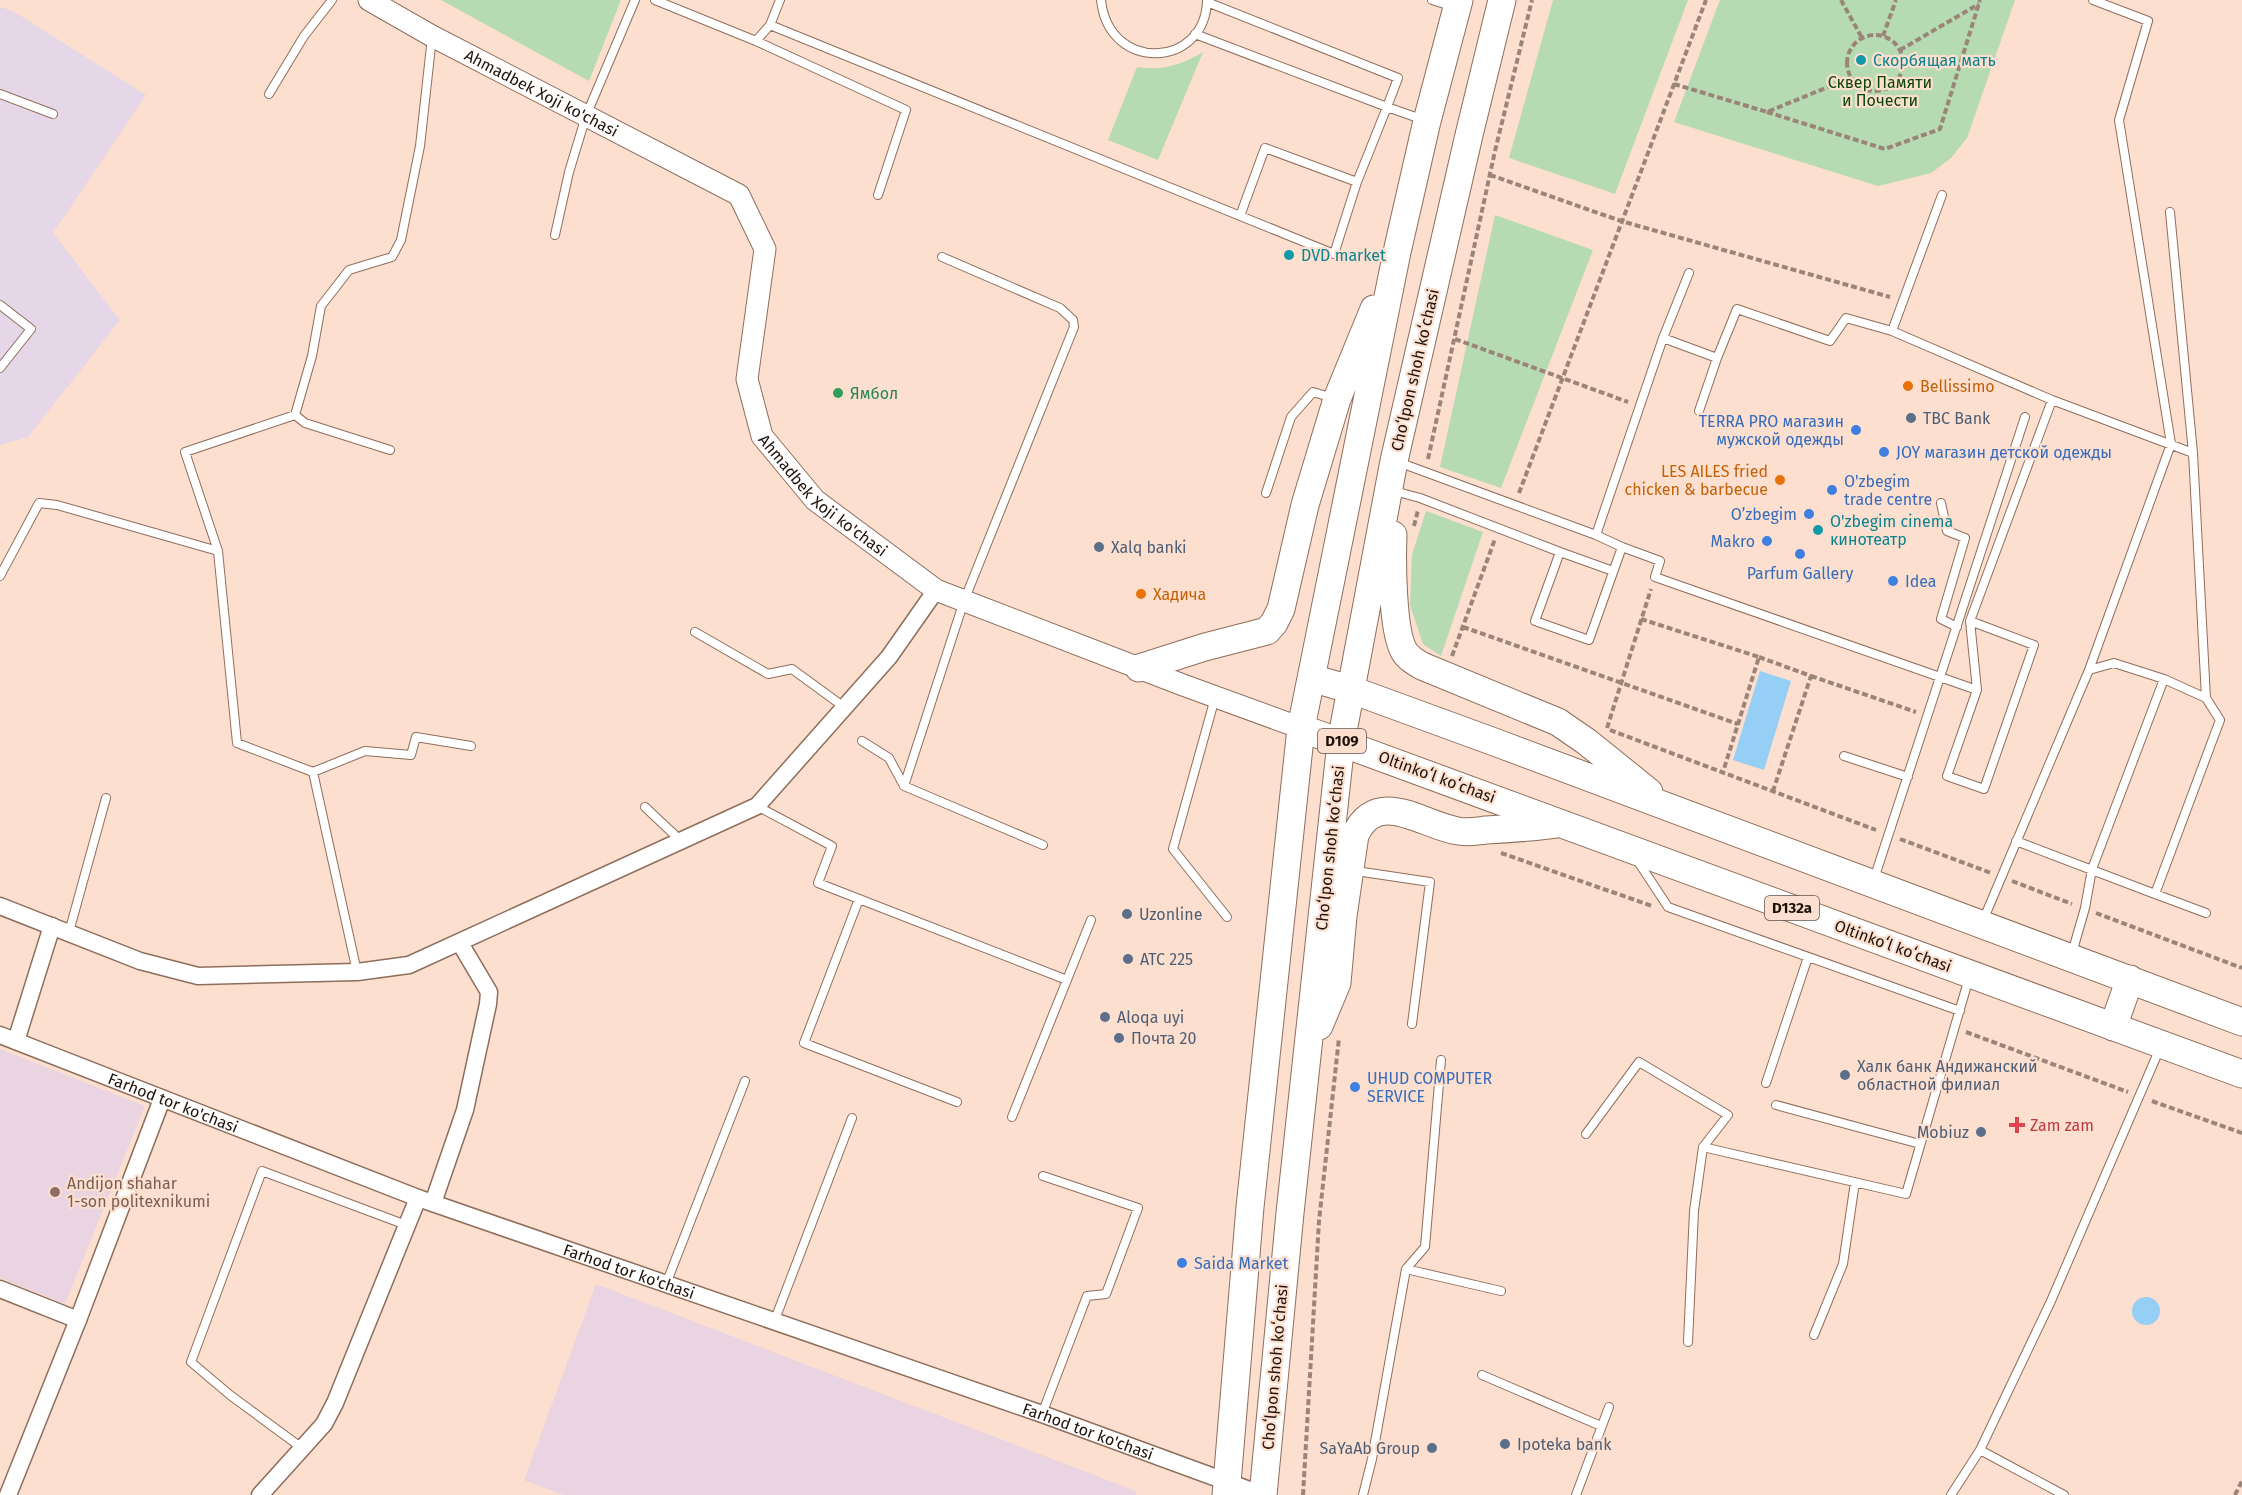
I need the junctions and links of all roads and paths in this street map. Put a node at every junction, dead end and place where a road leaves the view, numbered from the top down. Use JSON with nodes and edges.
{"nodes":[{"id":1,"x":332,"y":0,"type":"edge"},
{"id":2,"x":369,"y":0,"type":"edge"},
{"id":3,"x":635,"y":0,"type":"edge"},
{"id":4,"x":655,"y":0,"type":"edge"},
{"id":5,"x":780,"y":0,"type":"edge"},
{"id":6,"x":1101,"y":0,"type":"edge"},
{"id":7,"x":1432,"y":0,"type":"edge"},
{"id":8,"x":1841,"y":0,"type":"edge"},
{"id":9,"x":1896,"y":0,"type":"edge"},
{"id":10,"x":2093,"y":0,"type":"edge"},
{"id":11,"x":1207,"y":1,"type":"edge"},
{"id":12,"x":1980,"y":2,"type":"edge"},
{"id":13,"x":1458,"y":4,"type":"edge"},
{"id":14,"x":1500,"y":8,"type":"edge"},
{"id":15,"x":770,"y":25,"type":"junction"},
{"id":16,"x":1195,"y":34,"type":"junction"},
{"id":17,"x":432,"y":36,"type":"junction"},
{"id":18,"x":1883,"y":36,"type":"junction"},
{"id":19,"x":1862,"y":38,"type":"junction"},
{"id":20,"x":756,"y":41,"type":"junction"},
{"id":21,"x":1900,"y":50,"type":"junction"},
{"id":22,"x":1850,"y":78,"type":"junction"},
{"id":23,"x":1674,"y":84,"type":"dead end"},
{"id":24,"x":0,"y":94,"type":"edge"},
{"id":25,"x":269,"y":94,"type":"dead end"},
{"id":26,"x":1387,"y":107,"type":"junction"},
{"id":27,"x":1767,"y":112,"type":"junction"},
{"id":28,"x":53,"y":114,"type":"dead end"},
{"id":29,"x":586,"y":116,"type":"junction"},
{"id":30,"x":1427,"y":121,"type":"junction"},
{"id":31,"x":1490,"y":175,"type":"dead end"},
{"id":32,"x":1357,"y":182,"type":"junction"},
{"id":33,"x":878,"y":195,"type":"dead end"},
{"id":34,"x":1942,"y":195,"type":"dead end"},
{"id":35,"x":2170,"y":212,"type":"dead end"},
{"id":36,"x":1240,"y":216,"type":"junction"},
{"id":37,"x":555,"y":234,"type":"dead end"},
{"id":38,"x":1397,"y":252,"type":"junction"},
{"id":39,"x":942,"y":257,"type":"dead end"},
{"id":40,"x":1689,"y":273,"type":"dead end"},
{"id":41,"x":1902,"y":301,"type":"junction"},
{"id":42,"x":0,"y":304,"type":"edge"},
{"id":43,"x":1892,"y":331,"type":"junction"},
{"id":44,"x":1663,"y":338,"type":"junction"},
{"id":45,"x":1454,"y":339,"type":"dead end"},
{"id":46,"x":1717,"y":358,"type":"junction"},
{"id":47,"x":0,"y":368,"type":"edge"},
{"id":48,"x":1337,"y":399,"type":"junction"},
{"id":49,"x":2052,"y":400,"type":"junction"},
{"id":50,"x":1640,"y":406,"type":"junction"},
{"id":51,"x":1699,"y":411,"type":"dead end"},
{"id":52,"x":296,"y":415,"type":"junction"},
{"id":53,"x":2025,"y":417,"type":"dead end"},
{"id":54,"x":2171,"y":444,"type":"junction"},
{"id":55,"x":390,"y":450,"type":"dead end"},
{"id":56,"x":2193,"y":453,"type":"junction"},
{"id":57,"x":1394,"y":461,"type":"junction"},
{"id":58,"x":1394,"y":490,"type":"junction"},
{"id":59,"x":1266,"y":493,"type":"dead end"},
{"id":60,"x":1941,"y":503,"type":"dead end"},
{"id":61,"x":1596,"y":535,"type":"junction"},
{"id":62,"x":1622,"y":547,"type":"junction"},
{"id":63,"x":218,"y":551,"type":"junction"},
{"id":64,"x":1560,"y":552,"type":"junction"},
{"id":65,"x":1613,"y":571,"type":"junction"},
{"id":66,"x":0,"y":576,"type":"edge"},
{"id":67,"x":1655,"y":577,"type":"junction"},
{"id":68,"x":936,"y":590,"type":"junction"},
{"id":69,"x":964,"y":601,"type":"junction"},
{"id":70,"x":1641,"y":619,"type":"junction"},
{"id":71,"x":1970,"y":621,"type":"junction"},
{"id":72,"x":1462,"y":627,"type":"dead end"},
{"id":73,"x":1957,"y":627,"type":"junction"},
{"id":74,"x":695,"y":632,"type":"dead end"},
{"id":75,"x":1759,"y":657,"type":"junction"},
{"id":76,"x":1138,"y":668,"type":"junction"},
{"id":77,"x":2089,"y":670,"type":"junction"},
{"id":78,"x":1811,"y":676,"type":"junction"},
{"id":79,"x":1312,"y":678,"type":"junction"},
{"id":80,"x":1941,"y":678,"type":"junction"},
{"id":81,"x":2164,"y":679,"type":"junction"},
{"id":82,"x":1622,"y":682,"type":"junction"},
{"id":83,"x":1352,"y":690,"type":"junction"},
{"id":84,"x":1977,"y":690,"type":"junction"},
{"id":85,"x":1215,"y":697,"type":"junction"},
{"id":86,"x":2206,"y":698,"type":"junction"},
{"id":87,"x":844,"y":707,"type":"junction"},
{"id":88,"x":1326,"y":709,"type":"junction"},
{"id":89,"x":1928,"y":716,"type":"junction"},
{"id":90,"x":1738,"y":724,"type":"junction"},
{"id":91,"x":1301,"y":728,"type":"junction"},
{"id":92,"x":1607,"y":728,"type":"dead end"},
{"id":93,"x":862,"y":741,"type":"dead end"},
{"id":94,"x":1341,"y":742,"type":"junction"},
{"id":95,"x":471,"y":746,"type":"dead end"},
{"id":96,"x":1844,"y":756,"type":"dead end"},
{"id":97,"x":313,"y":772,"type":"junction"},
{"id":98,"x":1723,"y":772,"type":"dead end"},
{"id":99,"x":1908,"y":777,"type":"junction"},
{"id":100,"x":904,"y":786,"type":"junction"},
{"id":101,"x":1773,"y":791,"type":"dead end"},
{"id":102,"x":106,"y":798,"type":"dead end"},
{"id":103,"x":757,"y":806,"type":"junction"},
{"id":104,"x":1666,"y":806,"type":"junction"},
{"id":105,"x":645,"y":807,"type":"dead end"},
{"id":106,"x":1563,"y":824,"type":"junction"},
{"id":107,"x":680,"y":840,"type":"junction"},
{"id":108,"x":2016,"y":841,"type":"junction"},
{"id":109,"x":1042,"y":845,"type":"dead end"},
{"id":110,"x":1628,"y":848,"type":"junction"},
{"id":111,"x":1497,"y":852,"type":"dead end"},
{"id":112,"x":1350,"y":861,"type":"junction"},
{"id":113,"x":2092,"y":870,"type":"junction"},
{"id":114,"x":1873,"y":883,"type":"junction"},
{"id":115,"x":2156,"y":894,"type":"junction"},
{"id":116,"x":858,"y":899,"type":"junction"},
{"id":117,"x":0,"y":906,"type":"edge"},
{"id":118,"x":1668,"y":907,"type":"junction"},
{"id":119,"x":2206,"y":913,"type":"dead end"},
{"id":120,"x":1227,"y":917,"type":"dead end"},
{"id":121,"x":1091,"y":920,"type":"dead end"},
{"id":122,"x":1982,"y":923,"type":"junction"},
{"id":123,"x":52,"y":926,"type":"junction"},
{"id":124,"x":69,"y":933,"type":"junction"},
{"id":125,"x":460,"y":943,"type":"junction"},
{"id":126,"x":2205,"y":953,"type":"dead end"},
{"id":127,"x":1808,"y":957,"type":"junction"},
{"id":128,"x":2071,"y":957,"type":"junction"},
{"id":129,"x":2242,"y":968,"type":"edge"},
{"id":130,"x":357,"y":972,"type":"junction"},
{"id":131,"x":1970,"y":974,"type":"junction"},
{"id":132,"x":2130,"y":978,"type":"junction"},
{"id":133,"x":1067,"y":980,"type":"junction"},
{"id":134,"x":1960,"y":1011,"type":"junction"},
{"id":135,"x":2242,"y":1022,"type":"edge"},
{"id":136,"x":1412,"y":1024,"type":"dead end"},
{"id":137,"x":2113,"y":1027,"type":"junction"},
{"id":138,"x":1954,"y":1028,"type":"junction"},
{"id":139,"x":8,"y":1038,"type":"edge"},
{"id":140,"x":2162,"y":1045,"type":"junction"},
{"id":141,"x":1307,"y":1052,"type":"junction"},
{"id":142,"x":1441,"y":1060,"type":"dead end"},
{"id":143,"x":2242,"y":1074,"type":"edge"},
{"id":144,"x":746,"y":1081,"type":"dead end"},
{"id":145,"x":1766,"y":1083,"type":"dead end"},
{"id":146,"x":2139,"y":1097,"type":"junction"},
{"id":147,"x":162,"y":1099,"type":"junction"},
{"id":148,"x":957,"y":1102,"type":"dead end"},
{"id":149,"x":1776,"y":1105,"type":"dead end"},
{"id":150,"x":1012,"y":1117,"type":"dead end"},
{"id":151,"x":852,"y":1118,"type":"dead end"},
{"id":152,"x":2242,"y":1133,"type":"edge"},
{"id":153,"x":1586,"y":1134,"type":"dead end"},
{"id":154,"x":1920,"y":1144,"type":"junction"},
{"id":155,"x":1703,"y":1147,"type":"junction"},
{"id":156,"x":1043,"y":1176,"type":"dead end"},
{"id":157,"x":1855,"y":1182,"type":"junction"},
{"id":158,"x":425,"y":1200,"type":"junction"},
{"id":159,"x":406,"y":1225,"type":"junction"},
{"id":160,"x":1407,"y":1269,"type":"junction"},
{"id":161,"x":666,"y":1284,"type":"junction"},
{"id":162,"x":0,"y":1289,"type":"edge"},
{"id":163,"x":1501,"y":1292,"type":"dead end"},
{"id":164,"x":78,"y":1320,"type":"junction"},
{"id":165,"x":774,"y":1322,"type":"junction"},
{"id":166,"x":1814,"y":1335,"type":"dead end"},
{"id":167,"x":1688,"y":1342,"type":"dead end"},
{"id":168,"x":1482,"y":1375,"type":"dead end"},
{"id":169,"x":1609,"y":1407,"type":"dead end"},
{"id":170,"x":1042,"y":1414,"type":"junction"},
{"id":171,"x":1601,"y":1426,"type":"junction"},
{"id":172,"x":302,"y":1448,"type":"junction"},
{"id":173,"x":1980,"y":1450,"type":"junction"},
{"id":174,"x":2242,"y":1481,"type":"edge"},
{"id":175,"x":1226,"y":1488,"type":"edge"},
{"id":176,"x":8,"y":1495,"type":"edge"},
{"id":177,"x":260,"y":1495,"type":"edge"},
{"id":178,"x":1263,"y":1495,"type":"edge"},
{"id":179,"x":1363,"y":1495,"type":"edge"},
{"id":180,"x":1576,"y":1495,"type":"edge"},
{"id":181,"x":1951,"y":1495,"type":"edge"},
{"id":182,"x":2064,"y":1495,"type":"edge"},
{"id":183,"x":2235,"y":1495,"type":"edge"}],
"edges":[{"from":1,"to":25,"type":"lane"},
{"from":2,"to":17,"type":"street","name":"Ahmadbek Xoji ko'chasi"},
{"from":3,"to":29,"type":"lane"},
{"from":4,"to":20,"type":"lane"},
{"from":5,"to":15,"type":"lane"},
{"from":6,"to":16,"type":"lane"},
{"from":7,"to":13,"type":"lane"},
{"from":8,"to":19,"type":"path"},
{"from":9,"to":18,"type":"path"},
{"from":10,"to":54,"type":"lane"},
{"from":11,"to":16,"type":"lane"},
{"from":11,"to":26,"type":"lane"},
{"from":12,"to":21,"type":"path"},
{"from":12,"to":27,"type":"path"},
{"from":13,"to":14,"type":"main road"},
{"from":13,"to":30,"type":"main road","number":"D109"},
{"from":14,"to":57,"type":"main road","name":"Choʻlpon shoh koʻchasi","number":"D109"},
{"from":15,"to":20,"type":"lane"},
{"from":15,"to":36,"type":"lane"},
{"from":16,"to":26,"type":"lane"},
{"from":17,"to":29,"type":"street","name":"Ahmadbek Xoji ko'chasi"},
{"from":17,"to":52,"type":"lane"},
{"from":18,"to":19,"type":"path"},
{"from":18,"to":21,"type":"path"},
{"from":19,"to":22,"type":"path"},
{"from":20,"to":33,"type":"lane"},
{"from":21,"to":22,"type":"path"},
{"from":22,"to":27,"type":"path"},
{"from":23,"to":27,"type":"path"},
{"from":24,"to":28,"type":"lane"},
{"from":26,"to":30,"type":"lane"},
{"from":26,"to":32,"type":"lane"},
{"from":29,"to":37,"type":"lane"},
{"from":29,"to":68,"type":"street","name":"Ahmadbek Xoji ko'chasi"},
{"from":30,"to":38,"type":"main road","number":"D109"},
{"from":31,"to":41,"type":"path"},
{"from":32,"to":36,"type":"lane"},
{"from":32,"to":36,"type":"lane"},
{"from":34,"to":41,"type":"lane"},
{"from":35,"to":56,"type":"lane"},
{"from":38,"to":48,"type":"main road"},
{"from":38,"to":79,"type":"main road","number":"D109"},
{"from":39,"to":69,"type":"lane"},
{"from":40,"to":44,"type":"lane"},
{"from":41,"to":43,"type":"lane"},
{"from":42,"to":47,"type":"lane"},
{"from":43,"to":46,"type":"lane"},
{"from":43,"to":49,"type":"lane"},
{"from":44,"to":46,"type":"lane"},
{"from":44,"to":50,"type":"lane"},
{"from":45,"to":50,"type":"path"},
{"from":46,"to":51,"type":"lane"},
{"from":48,"to":59,"type":"lane"},
{"from":48,"to":76,"type":"main road"},
{"from":49,"to":54,"type":"lane"},
{"from":49,"to":71,"type":"lane"},
{"from":50,"to":61,"type":"lane"},
{"from":52,"to":55,"type":"lane"},
{"from":52,"to":63,"type":"lane"},
{"from":53,"to":73,"type":"lane"},
{"from":54,"to":56,"type":"lane"},
{"from":54,"to":77,"type":"lane"},
{"from":56,"to":86,"type":"lane"},
{"from":57,"to":58,"type":"main road"},
{"from":57,"to":61,"type":"lane"},
{"from":57,"to":83,"type":"main road","name":"Choʻlpon shoh koʻchasi","number":"D109"},
{"from":58,"to":64,"type":"lane"},
{"from":58,"to":104,"type":"main road"},
{"from":60,"to":73,"type":"lane"},
{"from":61,"to":62,"type":"lane"},
{"from":62,"to":65,"type":"lane"},
{"from":62,"to":67,"type":"lane"},
{"from":63,"to":66,"type":"lane"},
{"from":63,"to":97,"type":"lane"},
{"from":64,"to":65,"type":"lane"},
{"from":64,"to":65,"type":"lane"},
{"from":67,"to":70,"type":"path"},
{"from":67,"to":80,"type":"lane"},
{"from":68,"to":69,"type":"street","name":"Ahmadbek Xoji ko'chasi"},
{"from":68,"to":87,"type":"street"},
{"from":69,"to":76,"type":"street","name":"Ahmadbek Xoji ko'chasi"},
{"from":69,"to":100,"type":"lane"},
{"from":70,"to":75,"type":"path"},
{"from":70,"to":82,"type":"path"},
{"from":71,"to":84,"type":"lane"},
{"from":71,"to":84,"type":"lane"},
{"from":72,"to":82,"type":"path"},
{"from":73,"to":80,"type":"lane"},
{"from":74,"to":87,"type":"lane"},
{"from":75,"to":78,"type":"path"},
{"from":75,"to":90,"type":"path"},
{"from":76,"to":85,"type":"street","name":"Ahmadbek Xoji ko'chasi"},
{"from":77,"to":81,"type":"lane"},
{"from":77,"to":108,"type":"lane"},
{"from":78,"to":89,"type":"path"},
{"from":78,"to":101,"type":"path"},
{"from":79,"to":83,"type":"main road"},
{"from":79,"to":88,"type":"main road"},
{"from":79,"to":91,"type":"main road","number":"D109"},
{"from":80,"to":84,"type":"lane"},
{"from":80,"to":89,"type":"lane"},
{"from":81,"to":86,"type":"lane"},
{"from":81,"to":113,"type":"lane"},
{"from":82,"to":90,"type":"path"},
{"from":82,"to":92,"type":"path"},
{"from":83,"to":88,"type":"main road"},
{"from":83,"to":94,"type":"main road","name":"Choʻlpon shoh koʻchasi","number":"D109"},
{"from":83,"to":104,"type":"main road"},
{"from":85,"to":91,"type":"street","name":"Ahmadbek Xoji ko'chasi"},
{"from":85,"to":120,"type":"lane"},
{"from":86,"to":115,"type":"lane"},
{"from":87,"to":103,"type":"street"},
{"from":88,"to":91,"type":"main road"},
{"from":88,"to":94,"type":"main road"},
{"from":89,"to":99,"type":"lane"},
{"from":90,"to":98,"type":"path"},
{"from":91,"to":94,"type":"main road","name":"Oltinkoʻl koʻchasi"},
{"from":91,"to":175,"type":"main road","number":"D109"},
{"from":93,"to":100,"type":"lane"},
{"from":94,"to":106,"type":"main road","name":"Oltinkoʻl koʻchasi","number":"D132a"},
{"from":94,"to":141,"type":"main road","name":"Choʻlpon shoh koʻchasi","number":"D109"},
{"from":95,"to":97,"type":"lane"},
{"from":96,"to":99,"type":"lane"},
{"from":97,"to":130,"type":"lane"},
{"from":99,"to":114,"type":"lane"},
{"from":100,"to":109,"type":"lane"},
{"from":102,"to":124,"type":"lane"},
{"from":103,"to":107,"type":"street"},
{"from":103,"to":116,"type":"lane"},
{"from":104,"to":114,"type":"main road"},
{"from":105,"to":107,"type":"lane"},
{"from":106,"to":110,"type":"main road","name":"Oltinkoʻl koʻchasi","number":"D132a"},
{"from":106,"to":112,"type":"main road"},
{"from":107,"to":125,"type":"street"},
{"from":108,"to":113,"type":"lane"},
{"from":108,"to":122,"type":"lane"},
{"from":110,"to":118,"type":"lane"},
{"from":110,"to":131,"type":"main road","name":"Oltinkoʻl koʻchasi","number":"D132a"},
{"from":111,"to":118,"type":"path"},
{"from":112,"to":136,"type":"lane"},
{"from":112,"to":141,"type":"main road"},
{"from":113,"to":115,"type":"lane"},
{"from":113,"to":128,"type":"lane"},
{"from":114,"to":122,"type":"main road"},
{"from":115,"to":119,"type":"lane"},
{"from":116,"to":133,"type":"lane"},
{"from":116,"to":148,"type":"lane"},
{"from":117,"to":123,"type":"street"},
{"from":118,"to":127,"type":"lane"},
{"from":121,"to":133,"type":"lane"},
{"from":122,"to":128,"type":"main road"},
{"from":123,"to":124,"type":"street"},
{"from":123,"to":139,"type":"street"},
{"from":124,"to":130,"type":"street"},
{"from":125,"to":130,"type":"street"},
{"from":125,"to":158,"type":"street"},
{"from":126,"to":129,"type":"path"},
{"from":127,"to":134,"type":"lane"},
{"from":127,"to":145,"type":"lane"},
{"from":128,"to":132,"type":"main road"},
{"from":131,"to":134,"type":"lane"},
{"from":131,"to":137,"type":"main road","name":"Oltinkoʻl koʻchasi","number":"D132a"},
{"from":132,"to":135,"type":"main road"},
{"from":132,"to":137,"type":"main road"},
{"from":133,"to":150,"type":"lane"},
{"from":134,"to":138,"type":"lane"},
{"from":137,"to":140,"type":"main road","name":"Oltinkoʻl koʻchasi","number":"D132a"},
{"from":138,"to":146,"type":"path"},
{"from":138,"to":154,"type":"lane"},
{"from":139,"to":147,"type":"street","name":"Farhod tor ko'chasi"},
{"from":140,"to":143,"type":"main road","name":"Oltinkoʻl koʻchasi","number":"D132a"},
{"from":140,"to":146,"type":"lane"},
{"from":141,"to":178,"type":"main road","name":"Choʻlpon shoh koʻchasi","number":"D109"},
{"from":142,"to":160,"type":"lane"},
{"from":144,"to":161,"type":"lane"},
{"from":146,"to":152,"type":"path"},
{"from":146,"to":173,"type":"lane"},
{"from":147,"to":158,"type":"street","name":"Farhod tor ko'chasi"},
{"from":147,"to":164,"type":"street"},
{"from":149,"to":154,"type":"lane"},
{"from":151,"to":165,"type":"lane"},
{"from":153,"to":155,"type":"lane"},
{"from":154,"to":157,"type":"lane"},
{"from":155,"to":157,"type":"lane"},
{"from":155,"to":167,"type":"lane"},
{"from":156,"to":170,"type":"lane"},
{"from":157,"to":166,"type":"lane"},
{"from":158,"to":159,"type":"street"},
{"from":158,"to":161,"type":"street","name":"Farhod tor ko'chasi"},
{"from":159,"to":172,"type":"street"},
{"from":159,"to":172,"type":"lane"},
{"from":160,"to":163,"type":"lane"},
{"from":160,"to":179,"type":"lane"},
{"from":161,"to":165,"type":"street","name":"Farhod tor ko'chasi"},
{"from":162,"to":164,"type":"street"},
{"from":164,"to":176,"type":"street"},
{"from":165,"to":170,"type":"street","name":"Farhod tor ko'chasi"},
{"from":168,"to":171,"type":"lane"},
{"from":169,"to":171,"type":"lane"},
{"from":170,"to":175,"type":"street","name":"Farhod tor ko'chasi"},
{"from":171,"to":180,"type":"lane"},
{"from":172,"to":177,"type":"street"},
{"from":173,"to":181,"type":"lane"},
{"from":173,"to":182,"type":"lane"},
{"from":174,"to":183,"type":"path"},
{"from":175,"to":178,"type":"street","name":"Farhod tor ko'chasi"}]}
